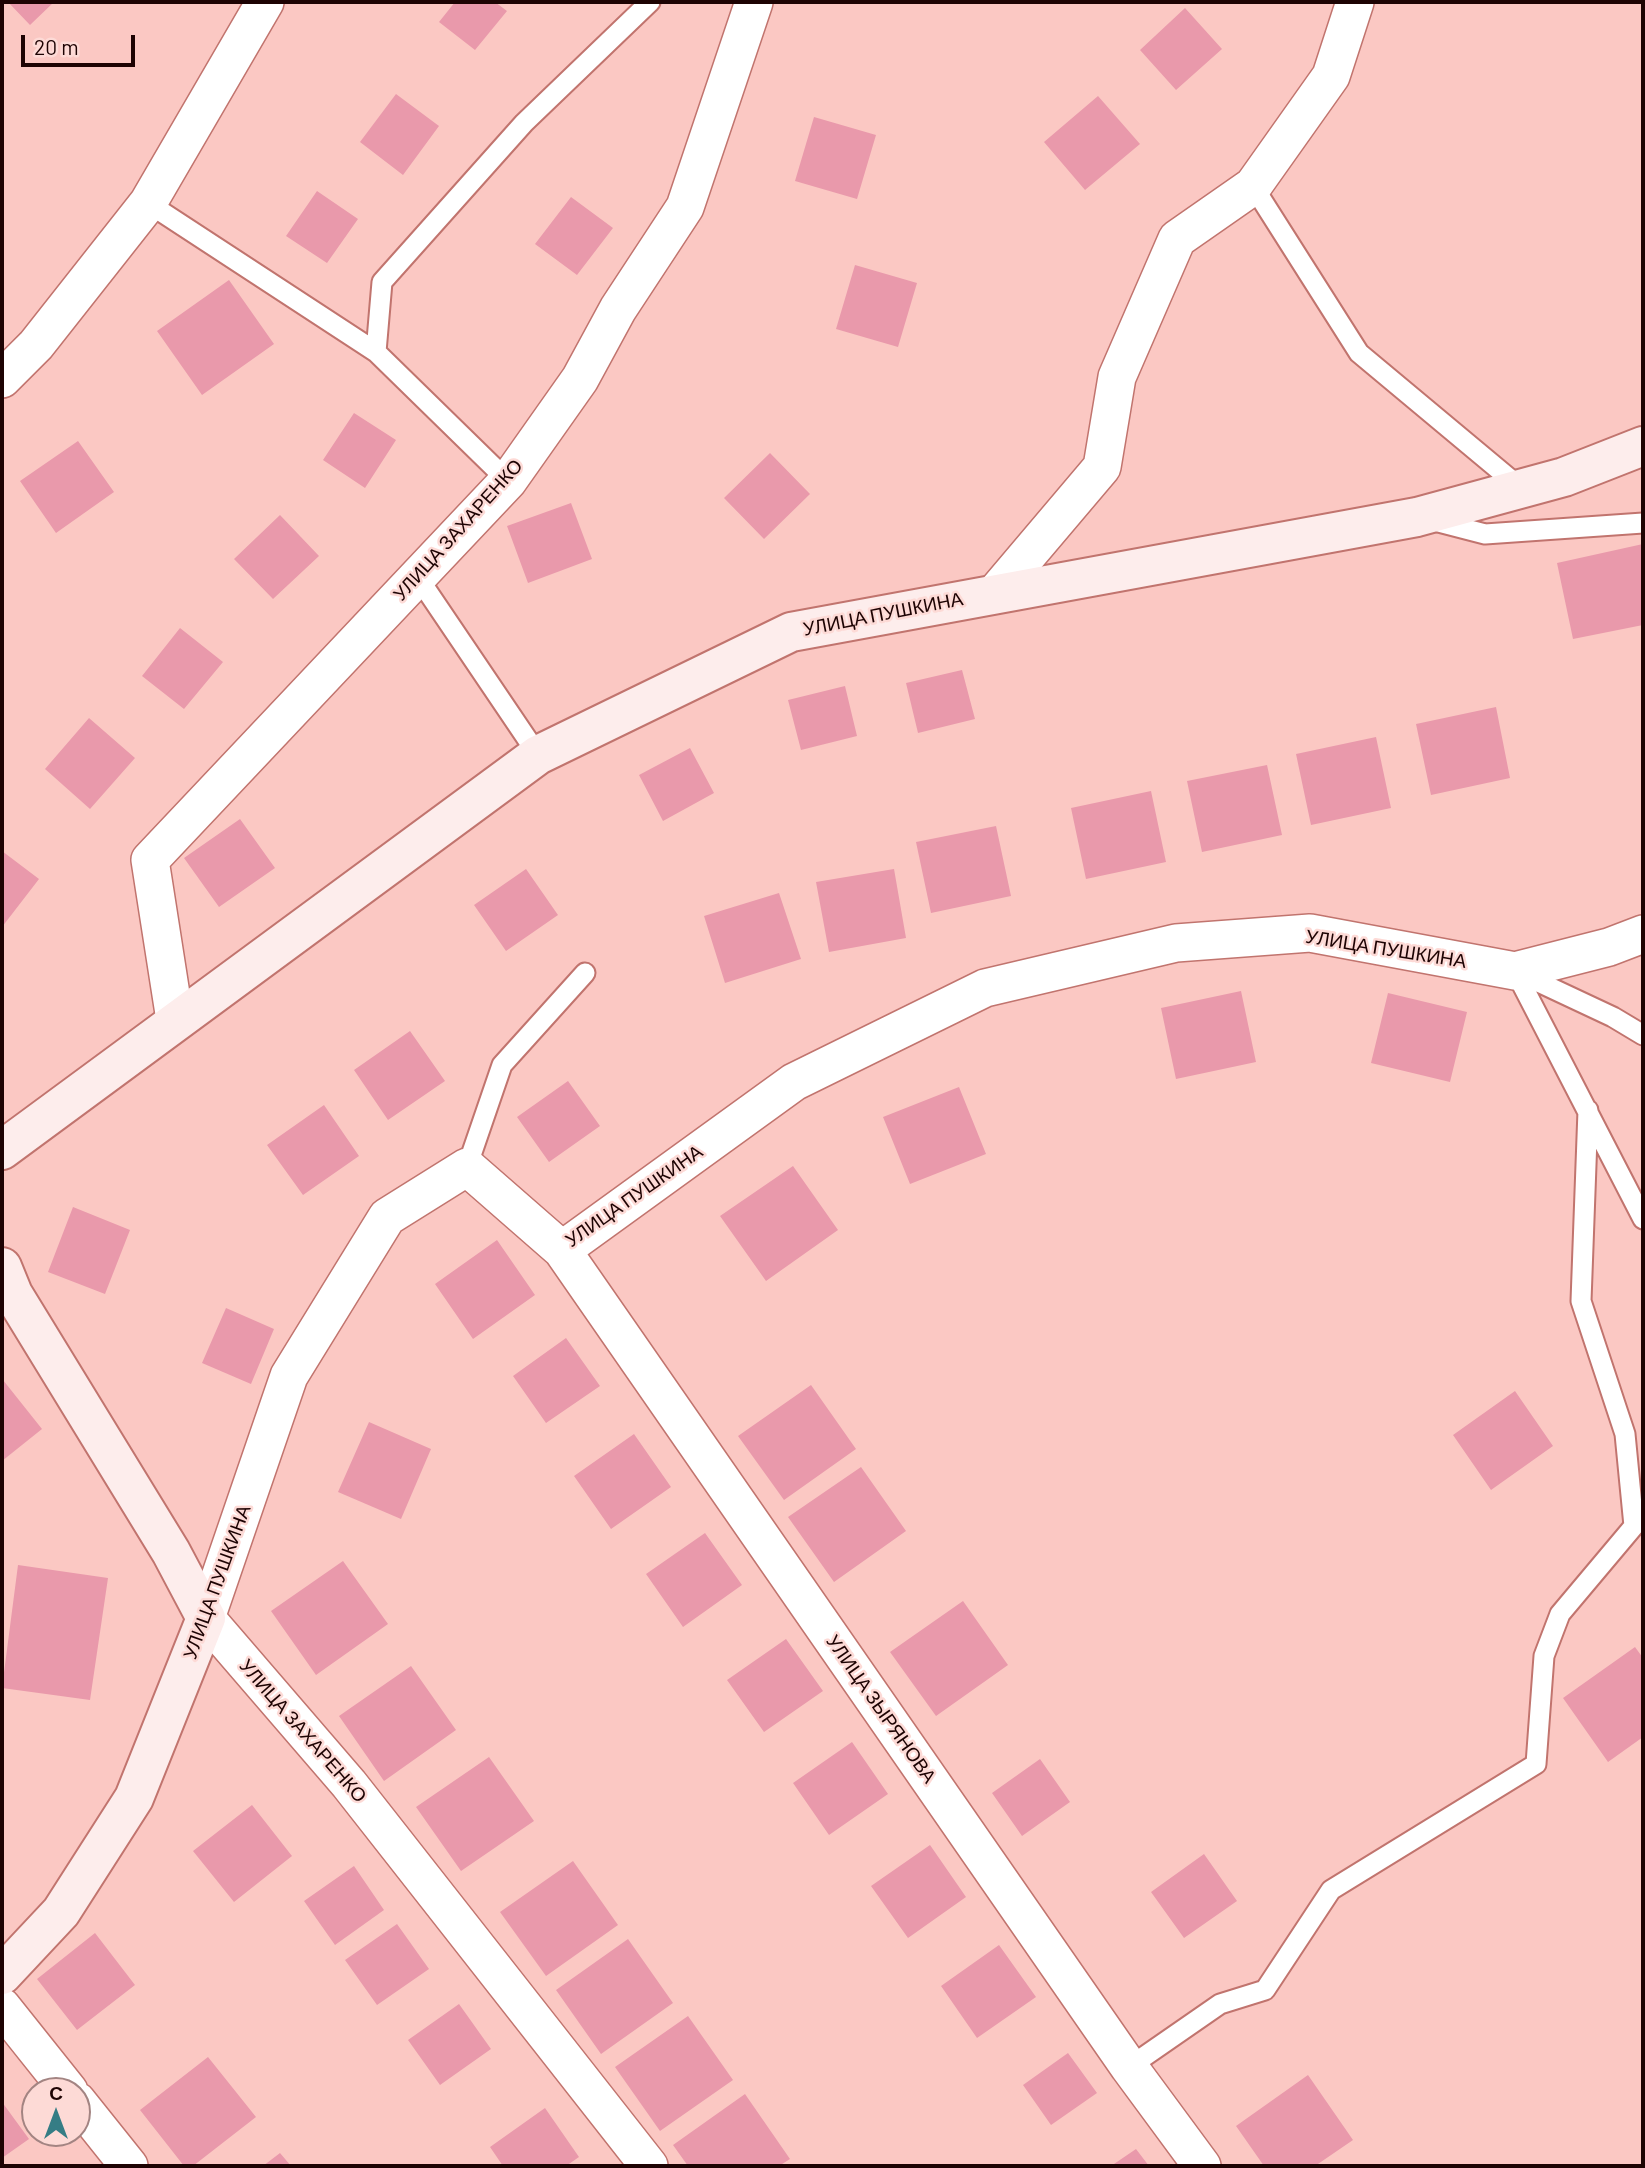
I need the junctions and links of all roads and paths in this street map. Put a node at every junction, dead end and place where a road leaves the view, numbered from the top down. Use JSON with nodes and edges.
{"nodes":[{"id":1,"x":265,"y":2,"type":"edge"},
{"id":2,"x":650,"y":2,"type":"edge"},
{"id":3,"x":754,"y":2,"type":"edge"},
{"id":4,"x":1355,"y":2,"type":"edge"},
{"id":5,"x":1253,"y":186,"type":"junction"},
{"id":6,"x":148,"y":204,"type":"junction"},
{"id":7,"x":376,"y":352,"type":"junction"},
{"id":8,"x":2,"y":379,"type":"edge"},
{"id":9,"x":1643,"y":446,"type":"edge"},
{"id":10,"x":508,"y":481,"type":"junction"},
{"id":11,"x":1521,"y":489,"type":"junction"},
{"id":12,"x":1417,"y":517,"type":"junction"},
{"id":13,"x":1643,"y":523,"type":"edge"},
{"id":14,"x":417,"y":576,"type":"junction"},
{"id":15,"x":997,"y":592,"type":"junction"},
{"id":16,"x":538,"y":755,"type":"junction"},
{"id":17,"x":1643,"y":934,"type":"edge"},
{"id":18,"x":1516,"y":971,"type":"junction"},
{"id":19,"x":585,"y":973,"type":"dead end"},
{"id":20,"x":175,"y":1020,"type":"junction"},
{"id":21,"x":1643,"y":1035,"type":"edge"},
{"id":22,"x":1588,"y":1110,"type":"junction"},
{"id":23,"x":2,"y":1150,"type":"edge"},
{"id":24,"x":467,"y":1167,"type":"junction"},
{"id":25,"x":1643,"y":1219,"type":"edge"},
{"id":26,"x":562,"y":1250,"type":"junction"},
{"id":27,"x":2,"y":1267,"type":"edge"},
{"id":28,"x":206,"y":1618,"type":"junction"},
{"id":29,"x":2,"y":1975,"type":"edge"},
{"id":30,"x":2,"y":2007,"type":"edge"},
{"id":31,"x":1129,"y":2067,"type":"junction"},
{"id":32,"x":58,"y":2077,"type":"edge"},
{"id":33,"x":91,"y":2118,"type":"edge"},
{"id":34,"x":129,"y":2166,"type":"edge"},
{"id":35,"x":649,"y":2166,"type":"edge"},
{"id":36,"x":1202,"y":2166,"type":"edge"}],
"edges":[{"from":1,"to":6,"type":"street"},
{"from":2,"to":7,"type":"lane"},
{"from":3,"to":10,"type":"street","name":"УЛИЦА ЗАХАРЕНКО"},
{"from":4,"to":5,"type":"street"},
{"from":5,"to":11,"type":"lane"},
{"from":5,"to":15,"type":"street"},
{"from":6,"to":7,"type":"lane"},
{"from":6,"to":8,"type":"street"},
{"from":7,"to":10,"type":"lane"},
{"from":9,"to":11,"type":"street","name":"УЛИЦА ПУШКИНА"},
{"from":10,"to":14,"type":"street","name":"УЛИЦА ЗАХАРЕНКО"},
{"from":11,"to":12,"type":"street","name":"УЛИЦА ПУШКИНА"},
{"from":12,"to":13,"type":"lane"},
{"from":12,"to":15,"type":"street","name":"УЛИЦА ПУШКИНА"},
{"from":14,"to":16,"type":"lane"},
{"from":14,"to":20,"type":"street","name":"УЛИЦА ЗАХАРЕНКО"},
{"from":15,"to":16,"type":"street","name":"УЛИЦА ПУШКИНА"},
{"from":16,"to":20,"type":"street","name":"УЛИЦА ПУШКИНА"},
{"from":17,"to":18,"type":"street","name":"УЛИЦА ПУШКИНА"},
{"from":18,"to":21,"type":"lane"},
{"from":18,"to":22,"type":"lane"},
{"from":18,"to":26,"type":"street","name":"УЛИЦА ПУШКИНА"},
{"from":19,"to":24,"type":"lane"},
{"from":20,"to":23,"type":"street","name":"УЛИЦА ПУШКИНА"},
{"from":22,"to":25,"type":"lane"},
{"from":22,"to":31,"type":"lane"},
{"from":24,"to":26,"type":"street","name":"УЛИЦА ПУШКИНА"},
{"from":24,"to":28,"type":"street","name":"УЛИЦА ПУШКИНА"},
{"from":26,"to":31,"type":"street","name":"УЛИЦА ЗЫРЯНОВА"},
{"from":27,"to":28,"type":"street","name":"УЛИЦА ЗАХАРЕНКО"},
{"from":28,"to":29,"type":"street","name":"УЛИЦА ПУШКИНА"},
{"from":28,"to":35,"type":"street","name":"УЛИЦА ЗАХАРЕНКО"},
{"from":30,"to":32,"type":"street"},
{"from":31,"to":36,"type":"street","name":"УЛИЦА ЗЫРЯНОВА"},
{"from":33,"to":34,"type":"street"}]}
